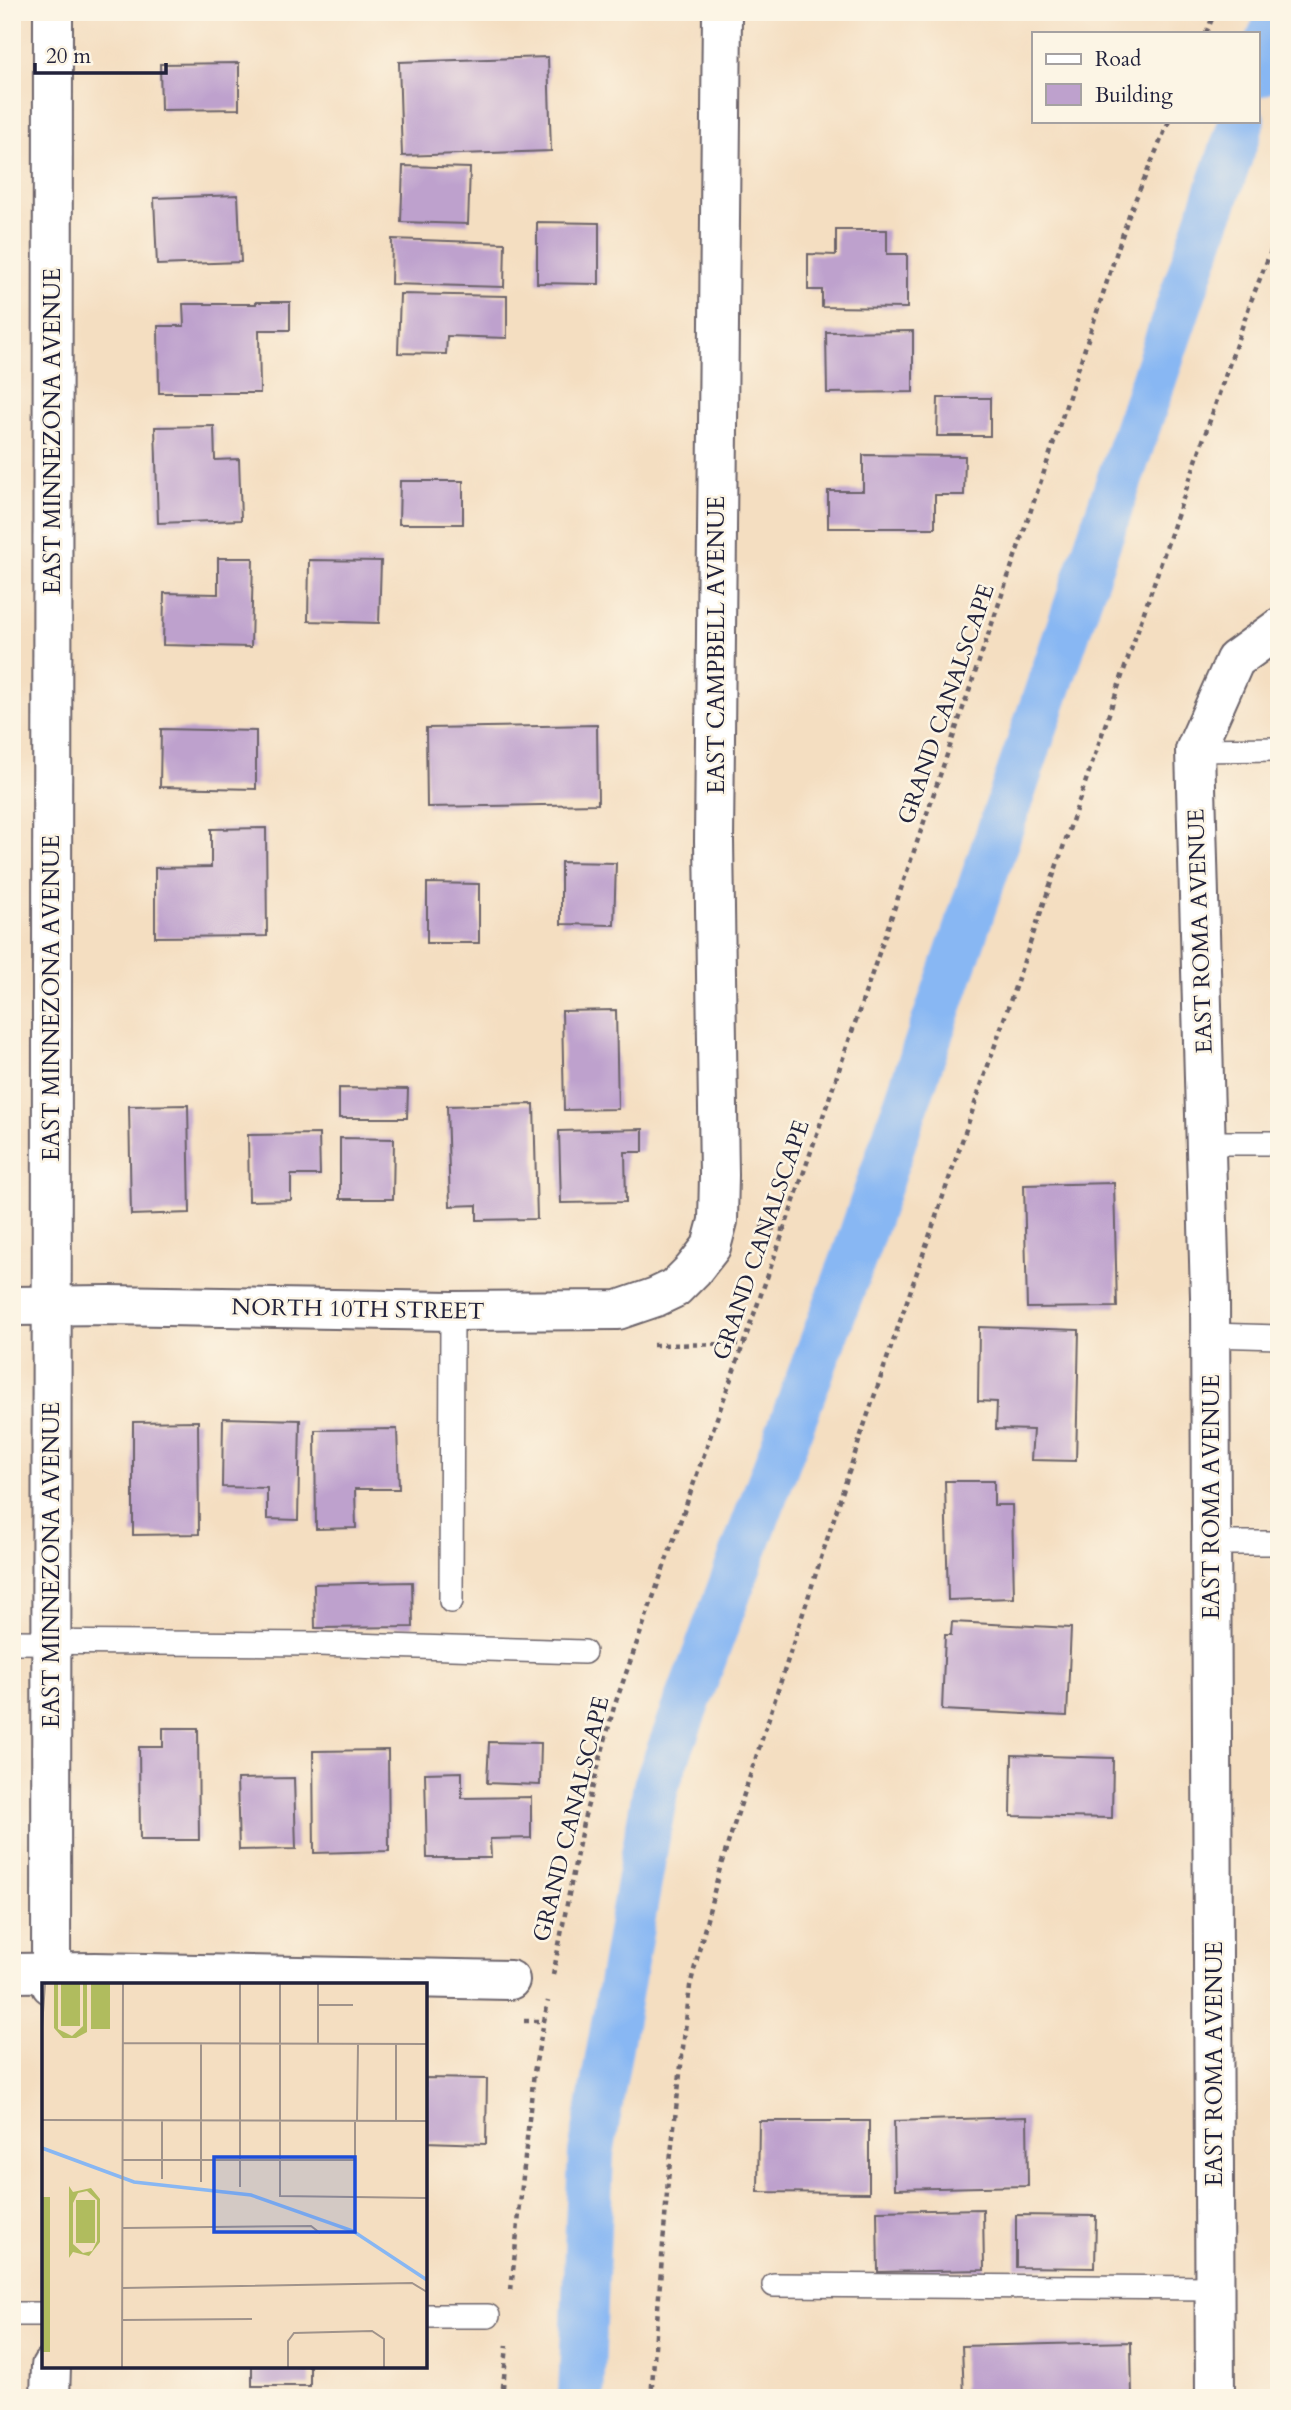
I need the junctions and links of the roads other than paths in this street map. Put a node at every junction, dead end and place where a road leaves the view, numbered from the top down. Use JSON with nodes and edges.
{"nodes":[{"id":1,"x":53,"y":12,"type":"edge"},
{"id":2,"x":722,"y":12,"type":"edge"},
{"id":3,"x":1279,"y":628,"type":"edge"},
{"id":4,"x":1279,"y":749,"type":"edge"},
{"id":5,"x":1195,"y":750,"type":"junction"},
{"id":6,"x":1206,"y":1143,"type":"junction"},
{"id":7,"x":1279,"y":1143,"type":"edge"},
{"id":8,"x":693,"y":1270,"type":"joint"},
{"id":9,"x":51,"y":1305,"type":"junction"},
{"id":10,"x":12,"y":1306,"type":"edge"},
{"id":11,"x":452,"y":1311,"type":"junction"},
{"id":12,"x":1210,"y":1335,"type":"junction"},
{"id":13,"x":1279,"y":1337,"type":"edge"},
{"id":14,"x":1211,"y":1543,"type":"junction"},
{"id":15,"x":1279,"y":1543,"type":"edge"},
{"id":16,"x":451,"y":1601,"type":"dead end"},
{"id":17,"x":12,"y":1643,"type":"edge"},
{"id":18,"x":51,"y":1643,"type":"junction"},
{"id":19,"x":584,"y":1652,"type":"dead end"},
{"id":20,"x":12,"y":1973,"type":"edge"},
{"id":21,"x":51,"y":1978,"type":"edge"},
{"id":22,"x":510,"y":1980,"type":"dead end"},
{"id":23,"x":774,"y":2285,"type":"dead end"},
{"id":24,"x":1215,"y":2288,"type":"junction"},
{"id":25,"x":12,"y":2314,"type":"edge"},
{"id":26,"x":42,"y":2314,"type":"edge"},
{"id":27,"x":427,"y":2316,"type":"edge"},
{"id":28,"x":488,"y":2316,"type":"dead end"},
{"id":29,"x":51,"y":2368,"type":"edge"},
{"id":30,"x":51,"y":2398,"type":"edge"},
{"id":31,"x":1215,"y":2398,"type":"edge"}],
"edges":[{"from":1,"to":9,"type":"street","name":"EAST MINNEZONA AVENUE"},
{"from":2,"to":8,"type":"street","name":"EAST CAMPBELL AVENUE"},
{"from":3,"to":5,"type":"street","name":"EAST ROMA AVENUE"},
{"from":4,"to":5,"type":"lane"},
{"from":5,"to":6,"type":"street","name":"EAST ROMA AVENUE"},
{"from":6,"to":7,"type":"lane"},
{"from":6,"to":12,"type":"street","name":"EAST ROMA AVENUE"},
{"from":8,"to":11,"type":"street","name":"NORTH 10TH STREET"},
{"from":9,"to":10,"type":"street","name":"NORTH 10TH STREET"},
{"from":9,"to":11,"type":"street","name":"NORTH 10TH STREET"},
{"from":9,"to":18,"type":"street","name":"EAST MINNEZONA AVENUE"},
{"from":11,"to":16,"type":"lane"},
{"from":12,"to":13,"type":"lane"},
{"from":12,"to":14,"type":"street","name":"EAST ROMA AVENUE"},
{"from":14,"to":15,"type":"lane"},
{"from":14,"to":24,"type":"street","name":"EAST ROMA AVENUE"},
{"from":17,"to":18,"type":"lane"},
{"from":18,"to":19,"type":"lane"},
{"from":18,"to":21,"type":"street","name":"EAST MINNEZONA AVENUE"},
{"from":20,"to":21,"type":"street"},
{"from":21,"to":22,"type":"street"},
{"from":23,"to":24,"type":"lane"},
{"from":24,"to":31,"type":"street","name":"EAST ROMA AVENUE"},
{"from":25,"to":26,"type":"lane"},
{"from":27,"to":28,"type":"lane"},
{"from":29,"to":30,"type":"street"}]}
